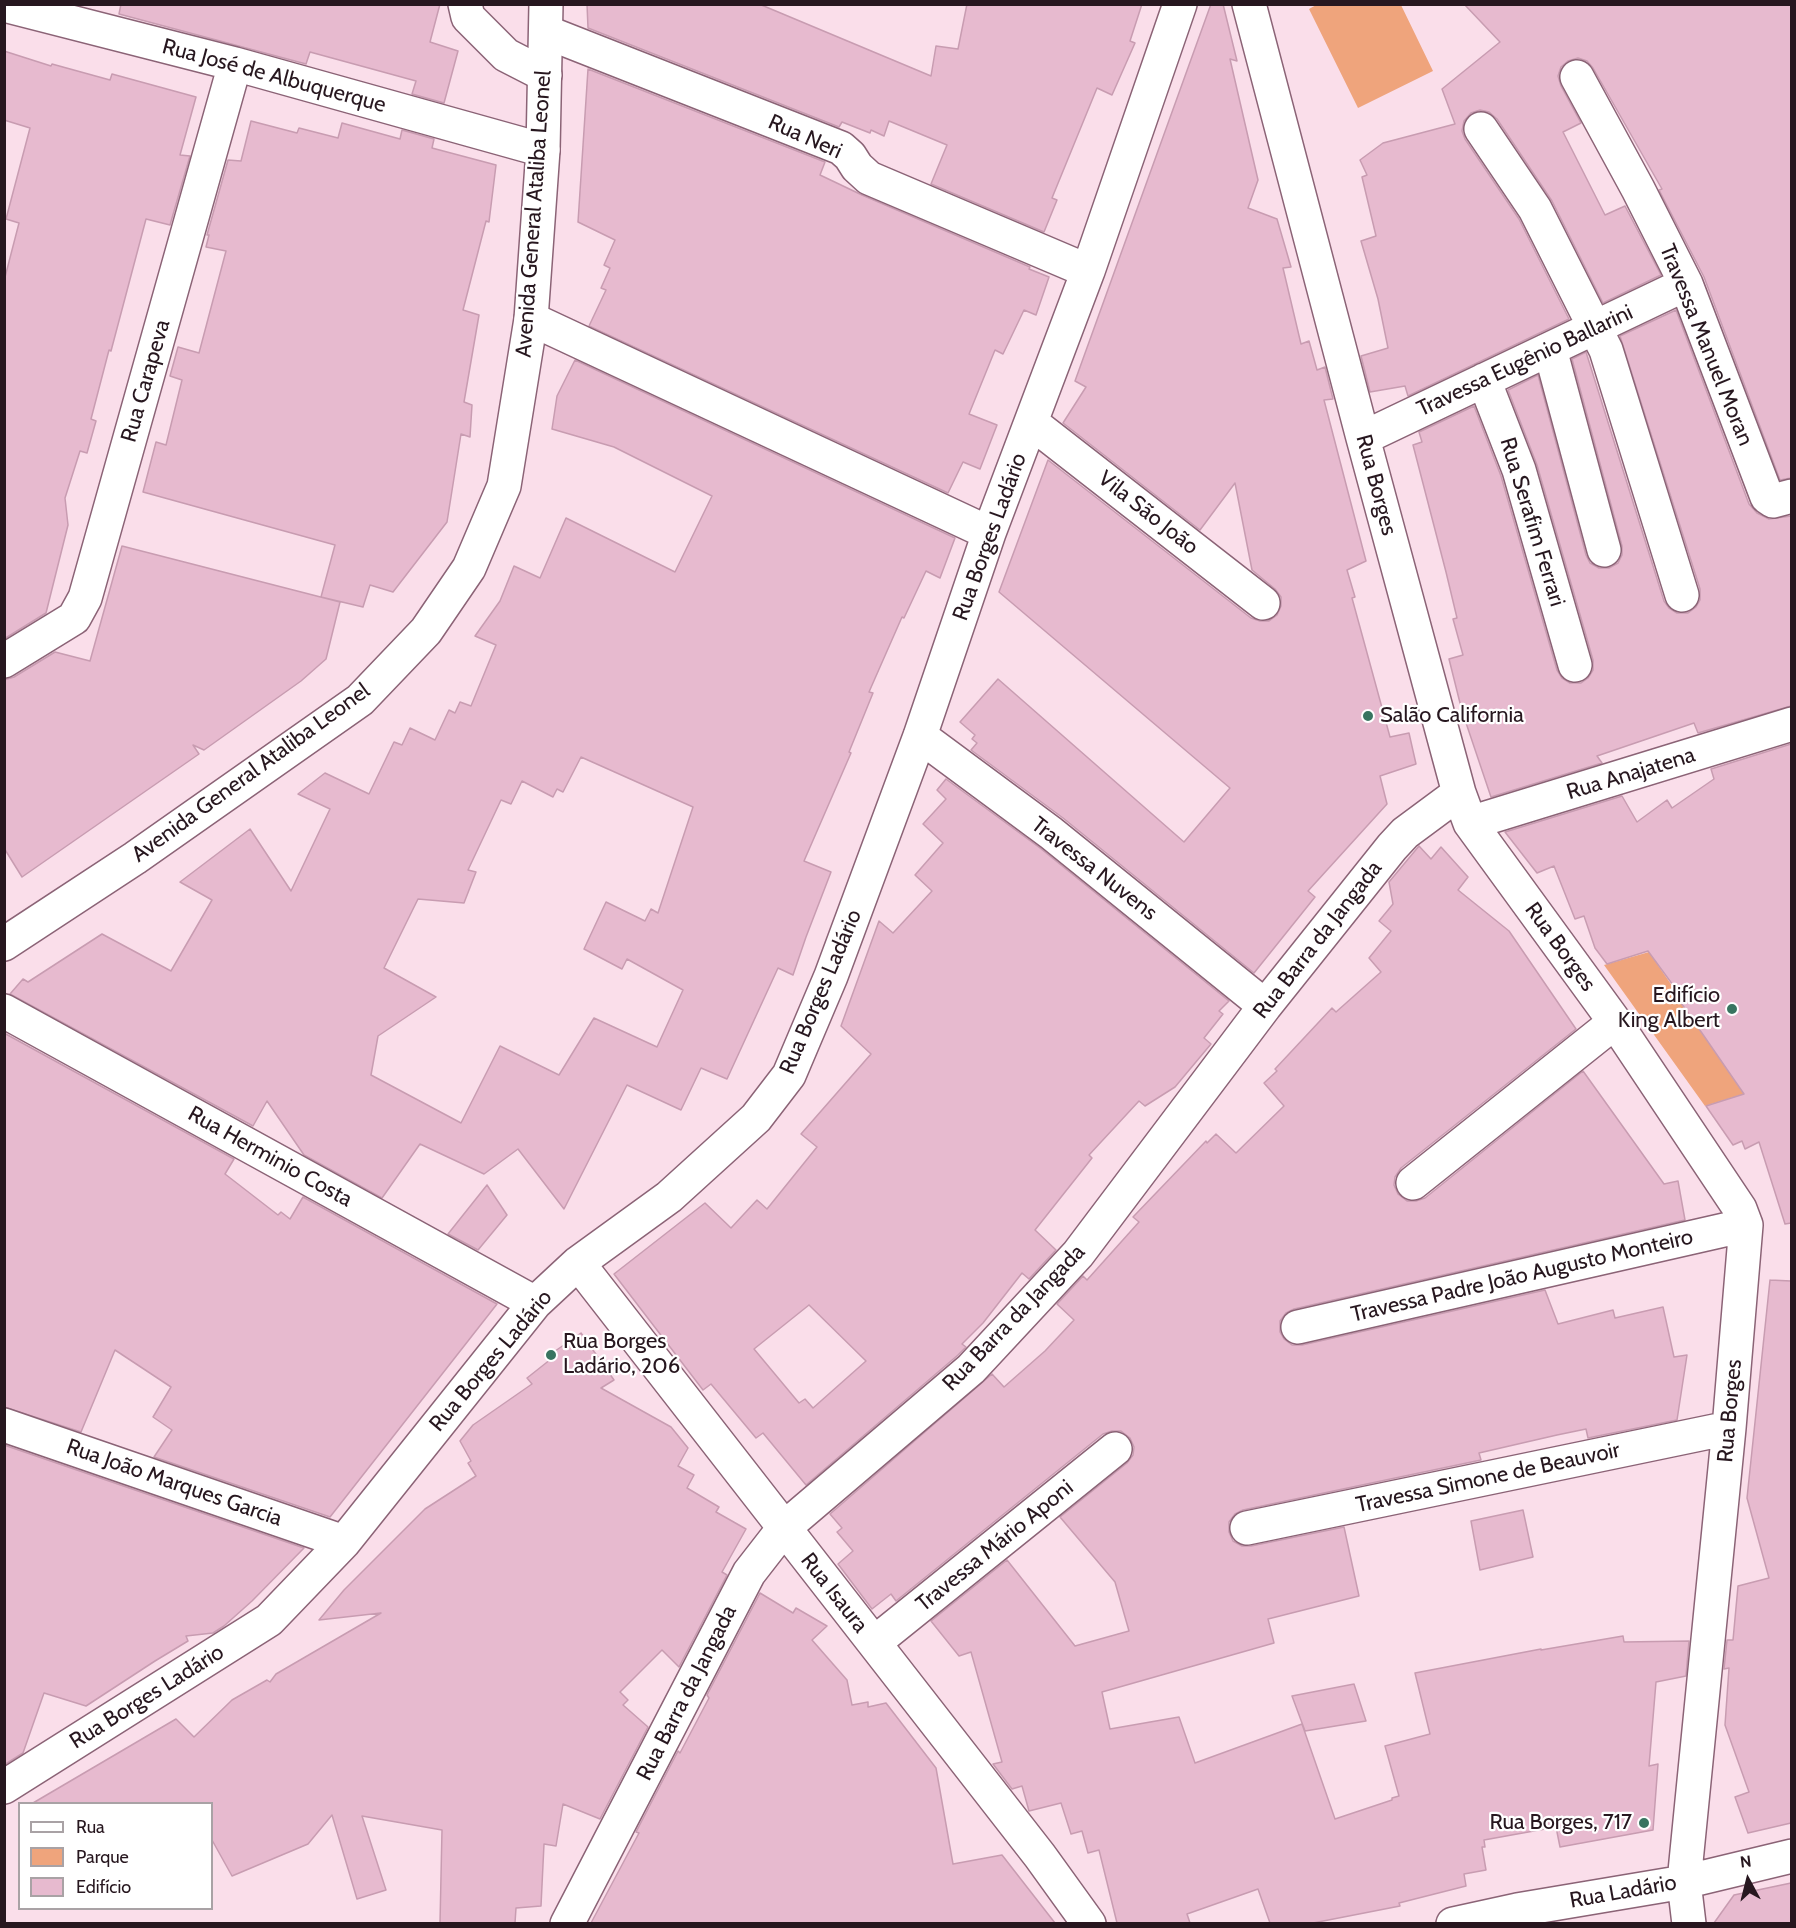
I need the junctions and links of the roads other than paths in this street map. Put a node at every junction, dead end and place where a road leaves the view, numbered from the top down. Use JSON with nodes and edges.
{"nodes":[{"id":1,"x":465,"y":4,"type":"edge"},
{"id":2,"x":1180,"y":4,"type":"edge"},
{"id":3,"x":1249,"y":4,"type":"edge"},
{"id":4,"x":4,"y":5,"type":"edge"},
{"id":5,"x":546,"y":18,"type":"edge"},
{"id":6,"x":235,"y":64,"type":"junction"},
{"id":7,"x":545,"y":75,"type":"junction"},
{"id":8,"x":1577,"y":77,"type":"dead end"},
{"id":9,"x":1481,"y":129,"type":"dead end"},
{"id":10,"x":543,"y":150,"type":"junction"},
{"id":11,"x":1088,"y":271,"type":"junction"},
{"id":12,"x":1686,"y":284,"type":"junction"},
{"id":13,"x":531,"y":319,"type":"junction"},
{"id":14,"x":1594,"y":328,"type":"junction"},
{"id":15,"x":1550,"y":349,"type":"junction"},
{"id":16,"x":1484,"y":380,"type":"junction"},
{"id":17,"x":1032,"y":423,"type":"junction"},
{"id":18,"x":1363,"y":438,"type":"junction"},
{"id":19,"x":1791,"y":496,"type":"edge"},
{"id":20,"x":989,"y":533,"type":"junction"},
{"id":21,"x":1604,"y":550,"type":"dead end"},
{"id":22,"x":1682,"y":595,"type":"dead end"},
{"id":23,"x":1263,"y":603,"type":"dead end"},
{"id":24,"x":4,"y":660,"type":"edge"},
{"id":25,"x":1575,"y":665,"type":"dead end"},
{"id":26,"x":1791,"y":724,"type":"edge"},
{"id":27,"x":920,"y":736,"type":"junction"},
{"id":28,"x":1459,"y":793,"type":"junction"},
{"id":29,"x":1470,"y":823,"type":"junction"},
{"id":30,"x":4,"y":944,"type":"edge"},
{"id":31,"x":1265,"y":1006,"type":"junction"},
{"id":32,"x":4,"y":1011,"type":"edge"},
{"id":33,"x":1615,"y":1022,"type":"junction"},
{"id":34,"x":1413,"y":1183,"type":"dead end"},
{"id":35,"x":1746,"y":1225,"type":"junction"},
{"id":36,"x":578,"y":1263,"type":"junction"},
{"id":37,"x":535,"y":1303,"type":"junction"},
{"id":38,"x":1298,"y":1327,"type":"dead end"},
{"id":39,"x":4,"y":1425,"type":"edge"},
{"id":40,"x":1729,"y":1428,"type":"junction"},
{"id":41,"x":1115,"y":1449,"type":"dead end"},
{"id":42,"x":784,"y":1528,"type":"junction"},
{"id":43,"x":1247,"y":1528,"type":"dead end"},
{"id":44,"x":344,"y":1542,"type":"junction"},
{"id":45,"x":874,"y":1643,"type":"junction"},
{"id":46,"x":4,"y":1787,"type":"edge"},
{"id":47,"x":1791,"y":1856,"type":"edge"},
{"id":48,"x":1684,"y":1882,"type":"junction"},
{"id":49,"x":1518,"y":1917,"type":"edge"},
{"id":50,"x":567,"y":1923,"type":"edge"},
{"id":51,"x":1089,"y":1923,"type":"edge"},
{"id":52,"x":1453,"y":1923,"type":"edge"},
{"id":53,"x":1689,"y":1923,"type":"edge"}],
"edges":[{"from":1,"to":7,"type":"street"},
{"from":2,"to":11,"type":"street","name":"Rua Borges Ladário"},
{"from":3,"to":18,"type":"street","name":"Rua Borges"},
{"from":4,"to":6,"type":"street","name":"Rua José de Albuquerque"},
{"from":5,"to":7,"type":"street","name":"Avenida General Ataliba Leonel"},
{"from":5,"to":11,"type":"street","name":"Rua Neri"},
{"from":6,"to":10,"type":"street","name":"Rua José de Albuquerque"},
{"from":6,"to":24,"type":"street","name":"Rua Carapeva"},
{"from":7,"to":10,"type":"street","name":"Avenida General Ataliba Leonel"},
{"from":8,"to":12,"type":"street","name":"Travessa Manuel Moran"},
{"from":9,"to":14,"type":"street"},
{"from":10,"to":13,"type":"street","name":"Avenida General Ataliba Leonel"},
{"from":11,"to":17,"type":"street","name":"Rua Borges Ladário"},
{"from":12,"to":14,"type":"street","name":"Travessa Eugênio Ballarini"},
{"from":12,"to":19,"type":"street","name":"Travessa Manuel Moran"},
{"from":13,"to":20,"type":"street"},
{"from":13,"to":30,"type":"street","name":"Avenida General Ataliba Leonel"},
{"from":14,"to":15,"type":"street","name":"Travessa Eugênio Ballarini"},
{"from":14,"to":22,"type":"street"},
{"from":15,"to":16,"type":"street","name":"Travessa Eugênio Ballarini"},
{"from":15,"to":21,"type":"street"},
{"from":16,"to":18,"type":"street","name":"Travessa Eugênio Ballarini"},
{"from":16,"to":25,"type":"street","name":"Rua Serafim Ferrari"},
{"from":17,"to":20,"type":"street","name":"Rua Borges Ladário"},
{"from":17,"to":23,"type":"street","name":"Vila São João"},
{"from":18,"to":28,"type":"street","name":"Rua Borges"},
{"from":20,"to":27,"type":"street","name":"Rua Borges Ladário"},
{"from":26,"to":29,"type":"street","name":"Rua Anajatena"},
{"from":27,"to":31,"type":"street","name":"Travessa Nuvens"},
{"from":27,"to":36,"type":"street","name":"Rua Borges Ladário"},
{"from":28,"to":29,"type":"street","name":"Rua Borges"},
{"from":28,"to":31,"type":"street","name":"Rua Barra da Jangada"},
{"from":29,"to":33,"type":"street","name":"Rua Borges"},
{"from":31,"to":42,"type":"street","name":"Rua Barra da Jangada"},
{"from":32,"to":37,"type":"street","name":"Rua Herminio Costa"},
{"from":33,"to":34,"type":"street"},
{"from":33,"to":35,"type":"street","name":"Rua Borges"},
{"from":35,"to":38,"type":"street","name":"Travessa Padre João Augusto Monteiro"},
{"from":35,"to":40,"type":"street","name":"Rua Borges"},
{"from":36,"to":37,"type":"street","name":"Rua Borges Ladário"},
{"from":36,"to":42,"type":"street","name":"Rua Isaura"},
{"from":37,"to":44,"type":"street","name":"Rua Borges Ladário"},
{"from":39,"to":44,"type":"street","name":"Rua João Marques Garcia"},
{"from":40,"to":43,"type":"street","name":"Travessa Simone de Beauvoir"},
{"from":40,"to":48,"type":"street","name":"Rua Borges"},
{"from":41,"to":45,"type":"street","name":"Travessa Mário Aponi"},
{"from":42,"to":45,"type":"street","name":"Rua Isaura"},
{"from":42,"to":50,"type":"street","name":"Rua Barra da Jangada"},
{"from":44,"to":46,"type":"street","name":"Rua Borges Ladário"},
{"from":45,"to":51,"type":"street","name":"Rua Isaura"},
{"from":47,"to":48,"type":"street","name":"Rua Ladário"},
{"from":48,"to":49,"type":"street","name":"Rua Ladário"},
{"from":48,"to":53,"type":"street","name":"Rua Borges"},
{"from":49,"to":52,"type":"street","name":"Rua Ladário"}]}
